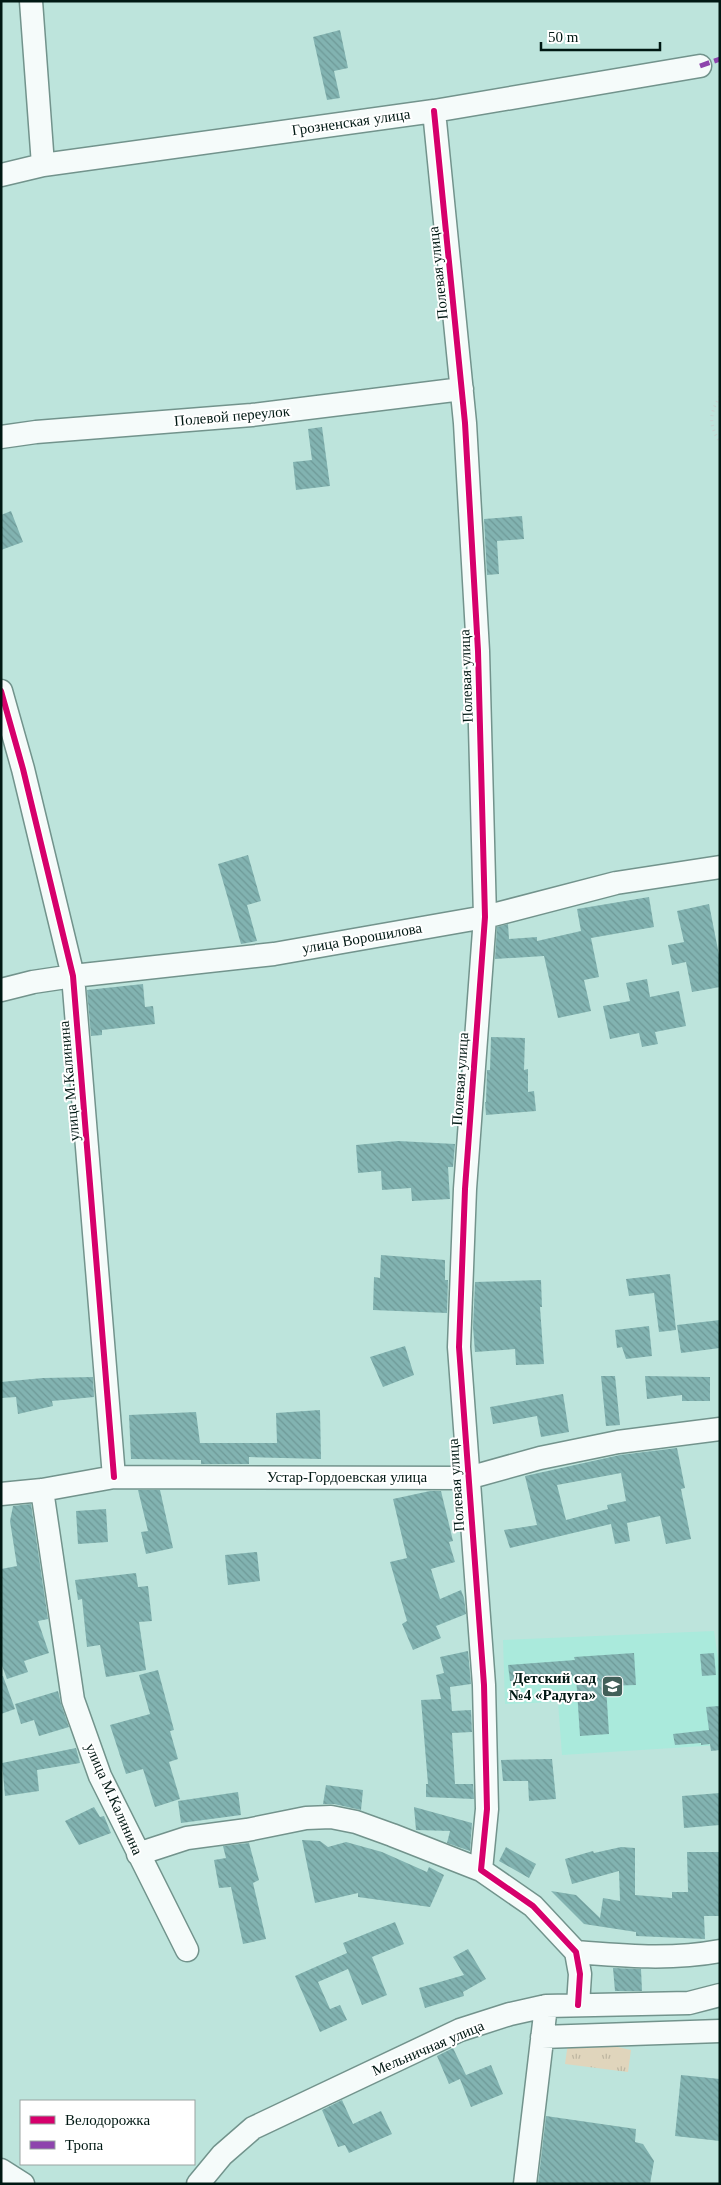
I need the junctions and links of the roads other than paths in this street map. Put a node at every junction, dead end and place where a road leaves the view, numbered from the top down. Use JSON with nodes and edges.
{"nodes":[{"id":1,"x":31,"y":1,"type":"edge"},
{"id":2,"x":700,"y":66,"type":"dead end"},
{"id":3,"x":434,"y":111,"type":"junction"},
{"id":4,"x":43,"y":165,"type":"junction"},
{"id":5,"x":1,"y":175,"type":"edge"},
{"id":6,"x":462,"y":389,"type":"junction"},
{"id":7,"x":1,"y":437,"type":"edge"},
{"id":8,"x":1,"y":690,"type":"edge"},
{"id":9,"x":720,"y":867,"type":"edge"},
{"id":10,"x":484,"y":917,"type":"junction"},
{"id":11,"x":73,"y":976,"type":"junction"},
{"id":12,"x":1,"y":990,"type":"edge"},
{"id":13,"x":720,"y":1429,"type":"edge"},
{"id":14,"x":114,"y":1477,"type":"junction"},
{"id":15,"x":468,"y":1478,"type":"junction"},
{"id":16,"x":42,"y":1490,"type":"junction"},
{"id":17,"x":1,"y":1494,"type":"edge"},
{"id":18,"x":138,"y":1854,"type":"junction"},
{"id":19,"x":481,"y":1870,"type":"junction"},
{"id":20,"x":187,"y":1950,"type":"dead end"},
{"id":21,"x":720,"y":1951,"type":"edge"},
{"id":22,"x":576,"y":1952,"type":"junction"},
{"id":23,"x":720,"y":1995,"type":"edge"},
{"id":24,"x":578,"y":2005,"type":"junction"},
{"id":25,"x":546,"y":2006,"type":"junction"},
{"id":26,"x":720,"y":2031,"type":"edge"},
{"id":27,"x":542,"y":2037,"type":"junction"},
{"id":28,"x":1,"y":2170,"type":"edge"},
{"id":29,"x":23,"y":2184,"type":"edge"},
{"id":30,"x":198,"y":2184,"type":"edge"},
{"id":31,"x":525,"y":2184,"type":"edge"}],
"edges":[{"from":1,"to":4,"type":"street"},
{"from":2,"to":3,"type":"street","name":"Грозненская улица"},
{"from":3,"to":4,"type":"street","name":"Грозненская улица"},
{"from":3,"to":6,"type":"street","name":"Полевая улица"},
{"from":4,"to":5,"type":"street","name":"Грозненская улица"},
{"from":6,"to":7,"type":"street","name":"Полевой переулок"},
{"from":6,"to":10,"type":"street","name":"Полевая улица"},
{"from":8,"to":11,"type":"street","name":"улица М.Калинина"},
{"from":9,"to":10,"type":"street","name":"улица Ворошилова"},
{"from":10,"to":11,"type":"street","name":"улица Ворошилова"},
{"from":10,"to":15,"type":"street","name":"Полевая улица"},
{"from":11,"to":12,"type":"street","name":"улица Ворошилова"},
{"from":11,"to":14,"type":"street","name":"улица М.Калинина"},
{"from":13,"to":15,"type":"street","name":"Устар-Гордоевская улица"},
{"from":14,"to":15,"type":"street","name":"Устар-Гордоевская улица"},
{"from":14,"to":16,"type":"street","name":"Устар-Гордоевская улица"},
{"from":15,"to":19,"type":"street","name":"Полевая улица"},
{"from":16,"to":17,"type":"street","name":"Устар-Гордоевская улица"},
{"from":16,"to":18,"type":"street","name":"улица М.Калинина"},
{"from":18,"to":19,"type":"street"},
{"from":18,"to":20,"type":"street","name":"улица М.Калинина"},
{"from":19,"to":22,"type":"street"},
{"from":21,"to":22,"type":"street"},
{"from":22,"to":24,"type":"street"},
{"from":23,"to":24,"type":"street","name":"Мельничная улица"},
{"from":24,"to":25,"type":"street","name":"Мельничная улица"},
{"from":25,"to":27,"type":"street"},
{"from":25,"to":30,"type":"street","name":"Мельничная улица"},
{"from":26,"to":27,"type":"street"},
{"from":27,"to":31,"type":"street"},
{"from":28,"to":29,"type":"street"}]}
